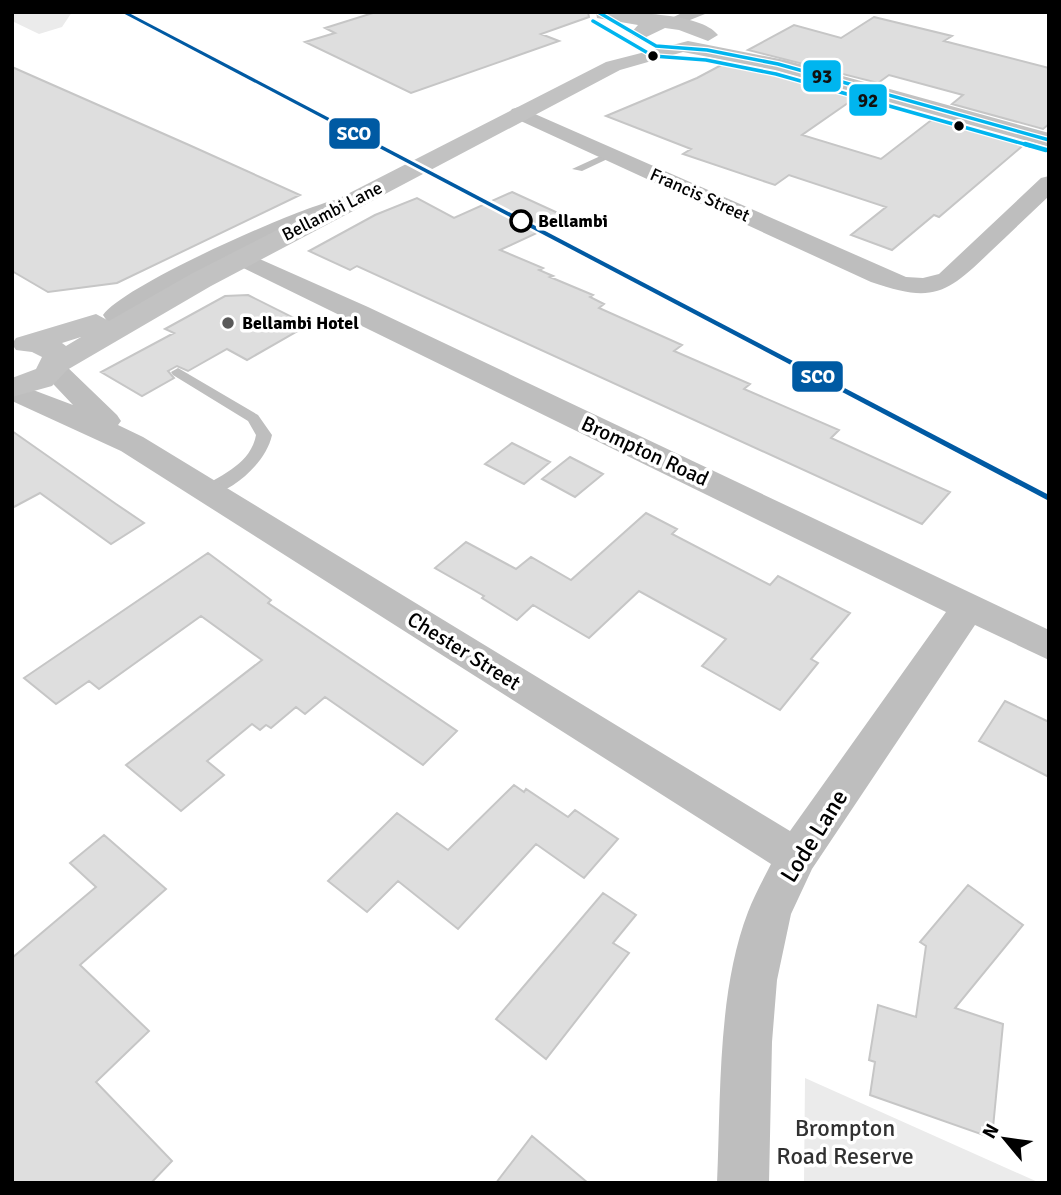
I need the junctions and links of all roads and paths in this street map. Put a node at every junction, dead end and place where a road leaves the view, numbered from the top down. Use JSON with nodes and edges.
{"nodes":[{"id":1,"x":717,"y":12,"type":"edge"},
{"id":2,"x":601,"y":13,"type":"edge"},
{"id":3,"x":667,"y":23,"type":"junction"},
{"id":4,"x":702,"y":26,"type":"edge"},
{"id":5,"x":641,"y":37,"type":"junction"},
{"id":6,"x":681,"y":47,"type":"junction"},
{"id":7,"x":778,"y":64,"type":"junction"},
{"id":8,"x":612,"y":66,"type":"junction"},
{"id":9,"x":519,"y":114,"type":"junction"},
{"id":10,"x":1049,"y":140,"type":"edge"},
{"id":11,"x":611,"y":155,"type":"junction"},
{"id":12,"x":578,"y":169,"type":"dead end"},
{"id":13,"x":1049,"y":183,"type":"edge"},
{"id":14,"x":352,"y":201,"type":"junction"},
{"id":15,"x":240,"y":260,"type":"junction"},
{"id":16,"x":201,"y":280,"type":"junction"},
{"id":17,"x":116,"y":315,"type":"junction"},
{"id":18,"x":17,"y":344,"type":"edge"},
{"id":19,"x":55,"y":366,"type":"junction"},
{"id":20,"x":178,"y":372,"type":"dead end"},
{"id":21,"x":12,"y":389,"type":"edge"},
{"id":22,"x":132,"y":444,"type":"junction"},
{"id":23,"x":206,"y":492,"type":"junction"},
{"id":24,"x":969,"y":606,"type":"junction"},
{"id":25,"x":1049,"y":646,"type":"edge"},
{"id":26,"x":796,"y":857,"type":"junction"},
{"id":27,"x":743,"y":1183,"type":"edge"}],
"edges":[{"from":1,"to":4,"type":"street"},
{"from":2,"to":3,"type":"main road"},
{"from":2,"to":5,"type":"main road"},
{"from":3,"to":4,"type":"main road"},
{"from":3,"to":5,"type":"main road","name":"Bellambi Lane"},
{"from":4,"to":6,"type":"main road"},
{"from":4,"to":7,"type":"main road"},
{"from":5,"to":6,"type":"main road"},
{"from":5,"to":8,"type":"main road","name":"Bellambi Lane"},
{"from":6,"to":7,"type":"main road"},
{"from":6,"to":8,"type":"main road","name":"Bellambi Lane"},
{"from":7,"to":10,"type":"main road"},
{"from":8,"to":9,"type":"main road","name":"Bellambi Lane"},
{"from":9,"to":11,"type":"street","name":"Francis Street"},
{"from":9,"to":14,"type":"main road","name":"Bellambi Lane"},
{"from":11,"to":12,"type":"lane"},
{"from":11,"to":13,"type":"street","name":"Francis Street"},
{"from":14,"to":15,"type":"main road","name":"Bellambi Lane"},
{"from":14,"to":17,"type":"street"},
{"from":15,"to":16,"type":"main road","name":"Bellambi Lane"},
{"from":15,"to":24,"type":"street","name":"Brompton Road"},
{"from":16,"to":17,"type":"main road"},
{"from":16,"to":19,"type":"main road"},
{"from":17,"to":18,"type":"main road"},
{"from":18,"to":19,"type":"main road"},
{"from":19,"to":21,"type":"main road"},
{"from":19,"to":22,"type":"street"},
{"from":20,"to":23,"type":"lane"},
{"from":21,"to":22,"type":"street"},
{"from":22,"to":23,"type":"street","name":"Chester Street"},
{"from":23,"to":26,"type":"street","name":"Chester Street"},
{"from":24,"to":25,"type":"street","name":"Brompton Road"},
{"from":24,"to":26,"type":"street","name":"Lode Lane"},
{"from":26,"to":27,"type":"street","name":"Lode Lane"}]}
